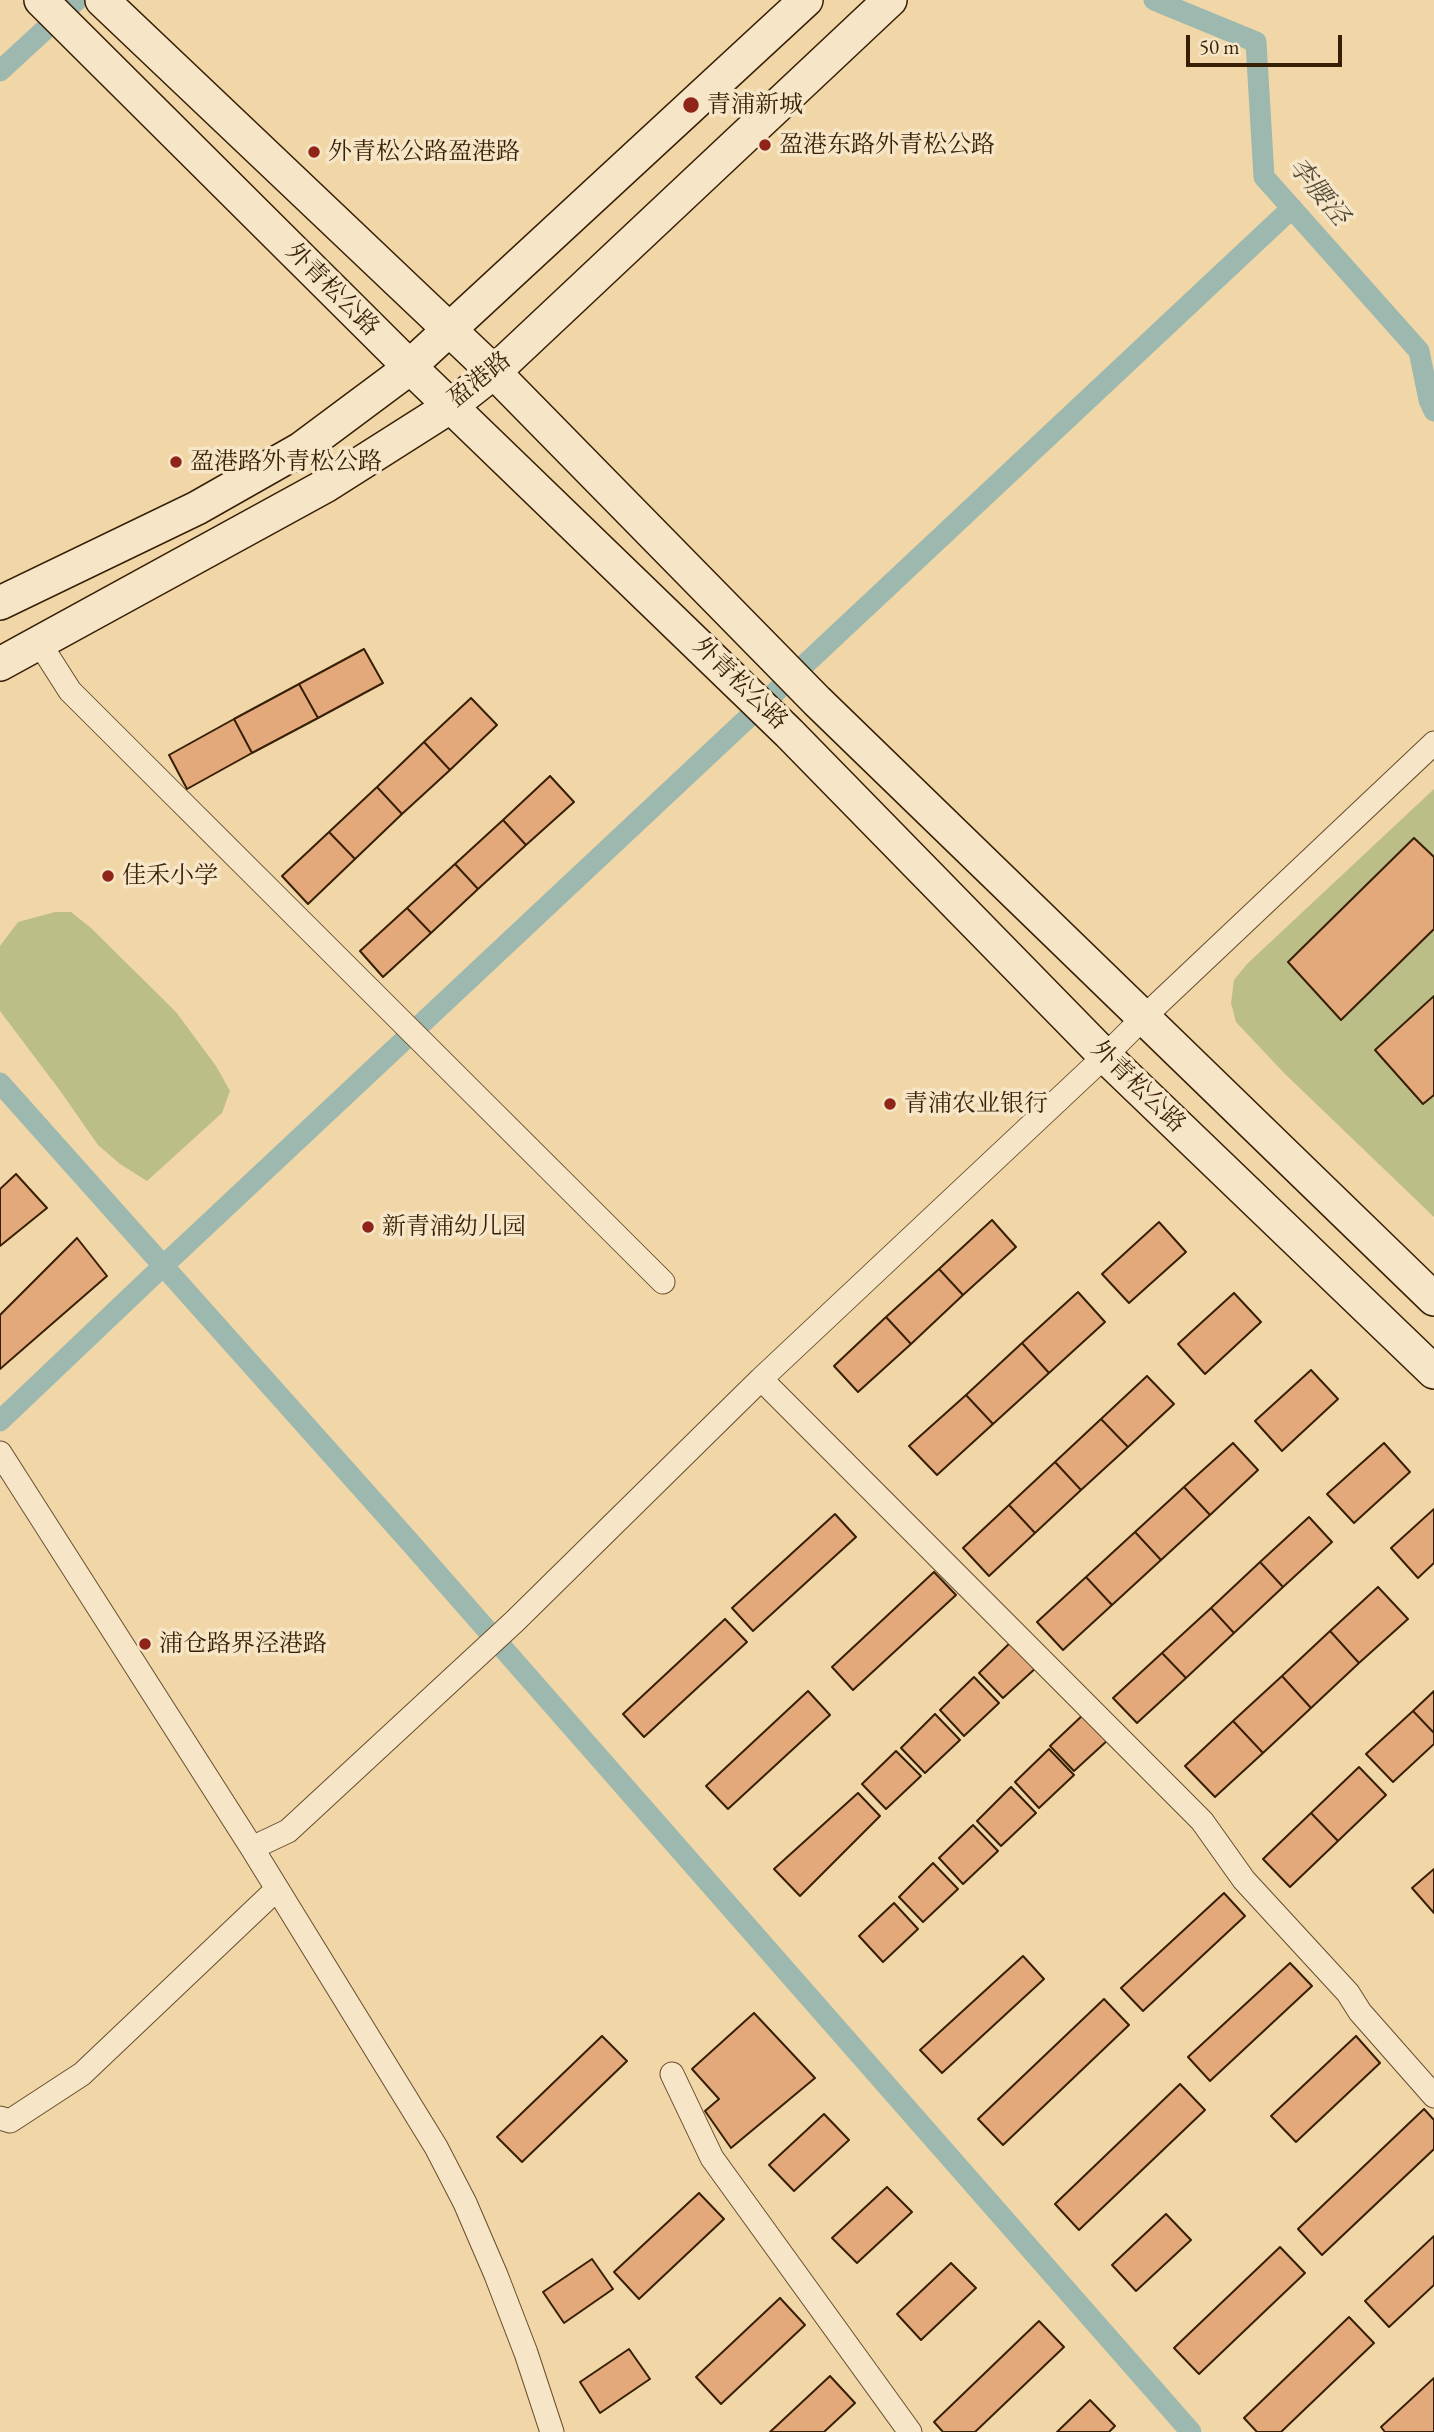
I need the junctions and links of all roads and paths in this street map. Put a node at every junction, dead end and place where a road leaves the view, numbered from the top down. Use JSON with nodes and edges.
{"nodes":[{"id":1,"x":41,"y":0,"type":"edge"},
{"id":2,"x":806,"y":0,"type":"edge"},
{"id":3,"x":890,"y":0,"type":"edge"},
{"id":4,"x":104,"y":2,"type":"edge"},
{"id":5,"x":449,"y":330,"type":"junction"},
{"id":6,"x":409,"y":366,"type":"junction"},
{"id":7,"x":494,"y":372,"type":"junction"},
{"id":8,"x":451,"y":406,"type":"junction"},
{"id":9,"x":0,"y":603,"type":"edge"},
{"id":10,"x":40,"y":644,"type":"junction"},
{"id":11,"x":0,"y":664,"type":"edge"},
{"id":12,"x":1434,"y":743,"type":"edge"},
{"id":13,"x":1144,"y":1017,"type":"junction"},
{"id":14,"x":1105,"y":1056,"type":"junction"},
{"id":15,"x":663,"y":1282,"type":"dead end"},
{"id":16,"x":1434,"y":1300,"type":"edge"},
{"id":17,"x":1434,"y":1372,"type":"edge"},
{"id":18,"x":761,"y":1379,"type":"junction"},
{"id":19,"x":5,"y":1460,"type":"edge"},
{"id":20,"x":252,"y":1848,"type":"junction"},
{"id":21,"x":277,"y":1889,"type":"junction"},
{"id":22,"x":673,"y":2074,"type":"dead end"},
{"id":23,"x":1434,"y":2095,"type":"edge"},
{"id":24,"x":0,"y":2118,"type":"edge"},
{"id":25,"x":552,"y":2432,"type":"edge"},
{"id":26,"x":910,"y":2432,"type":"edge"}],
"edges":[{"from":1,"to":6,"type":"main road","name":"外青松公路"},
{"from":2,"to":5,"type":"main road"},
{"from":3,"to":7,"type":"main road","name":"盈港路"},
{"from":4,"to":5,"type":"main road","name":"外青松公路"},
{"from":5,"to":6,"type":"main road"},
{"from":5,"to":7,"type":"main road","name":"外青松公路"},
{"from":6,"to":8,"type":"main road","name":"外青松公路"},
{"from":6,"to":9,"type":"main road"},
{"from":7,"to":8,"type":"main road","name":"盈港路"},
{"from":7,"to":13,"type":"main road","name":"外青松公路"},
{"from":8,"to":10,"type":"main road","name":"盈港路"},
{"from":8,"to":14,"type":"main road","name":"外青松公路"},
{"from":10,"to":11,"type":"main road","name":"盈港路"},
{"from":10,"to":15,"type":"street"},
{"from":12,"to":13,"type":"street"},
{"from":13,"to":14,"type":"street"},
{"from":13,"to":16,"type":"main road","name":"外青松公路"},
{"from":14,"to":17,"type":"main road","name":"外青松公路"},
{"from":14,"to":18,"type":"street"},
{"from":18,"to":20,"type":"street"},
{"from":18,"to":23,"type":"street"},
{"from":19,"to":20,"type":"street"},
{"from":20,"to":21,"type":"street"},
{"from":21,"to":24,"type":"street"},
{"from":21,"to":25,"type":"street"},
{"from":22,"to":26,"type":"street"}]}
